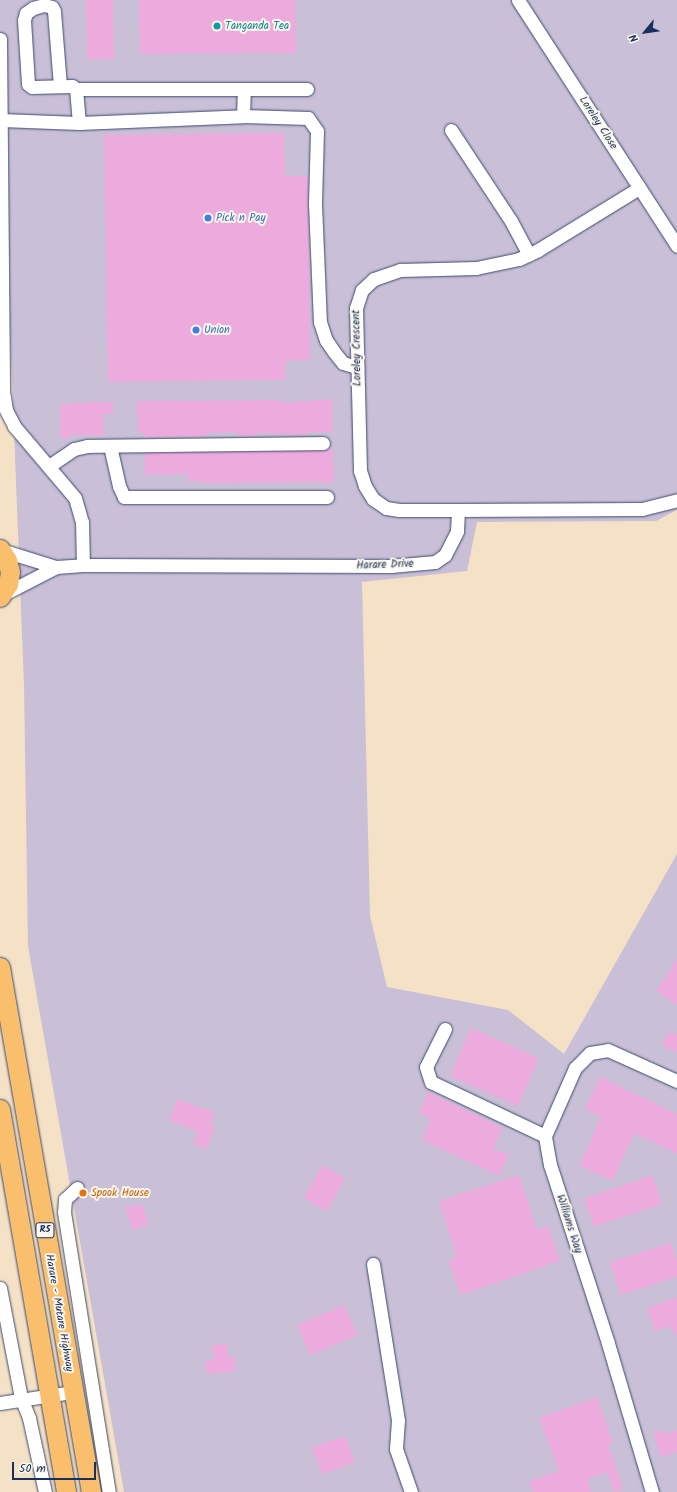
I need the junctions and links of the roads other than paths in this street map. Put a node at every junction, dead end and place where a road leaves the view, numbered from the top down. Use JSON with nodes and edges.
{"nodes":[{"id":1,"x":518,"y":0,"type":"edge"},
{"id":2,"x":0,"y":39,"type":"edge"},
{"id":3,"x":60,"y":86,"type":"junction"},
{"id":4,"x":76,"y":89,"type":"junction"},
{"id":5,"x":244,"y":89,"type":"junction"},
{"id":6,"x":307,"y":89,"type":"dead end"},
{"id":7,"x":243,"y":116,"type":"junction"},
{"id":8,"x":1,"y":120,"type":"junction"},
{"id":9,"x":78,"y":123,"type":"junction"},
{"id":10,"x":451,"y":130,"type":"dead end"},
{"id":11,"x":639,"y":188,"type":"junction"},
{"id":12,"x":677,"y":246,"type":"edge"},
{"id":13,"x":529,"y":255,"type":"junction"},
{"id":14,"x":357,"y":367,"type":"junction"},
{"id":15,"x":323,"y":443,"type":"dead end"},
{"id":16,"x":110,"y":446,"type":"junction"},
{"id":17,"x":49,"y":466,"type":"junction"},
{"id":18,"x":327,"y":497,"type":"dead end"},
{"id":19,"x":677,"y":500,"type":"edge"},
{"id":20,"x":458,"y":510,"type":"junction"},
{"id":21,"x":0,"y":549,"type":"edge"},
{"id":22,"x":83,"y":565,"type":"junction"},
{"id":23,"x":56,"y":567,"type":"junction"},
{"id":24,"x":1,"y":596,"type":"edge"},
{"id":25,"x":0,"y":967,"type":"edge"},
{"id":26,"x":445,"y":1029,"type":"dead end"},
{"id":27,"x":677,"y":1081,"type":"edge"},
{"id":28,"x":0,"y":1109,"type":"edge"},
{"id":29,"x":545,"y":1136,"type":"junction"},
{"id":30,"x":77,"y":1188,"type":"dead end"},
{"id":31,"x":373,"y":1264,"type":"dead end"},
{"id":32,"x":0,"y":1288,"type":"edge"},
{"id":33,"x":73,"y":1392,"type":"junction"},
{"id":34,"x":49,"y":1394,"type":"junction"},
{"id":35,"x":21,"y":1398,"type":"junction"},
{"id":36,"x":0,"y":1403,"type":"edge"},
{"id":37,"x":45,"y":1492,"type":"edge"},
{"id":38,"x":66,"y":1492,"type":"edge"},
{"id":39,"x":91,"y":1492,"type":"edge"},
{"id":40,"x":109,"y":1492,"type":"edge"},
{"id":41,"x":411,"y":1492,"type":"edge"},
{"id":42,"x":652,"y":1492,"type":"edge"}],
"edges":[{"from":1,"to":11,"type":"street","name":"Loreley Close"},
{"from":2,"to":8,"type":"street"},
{"from":3,"to":3,"type":"street"},
{"from":3,"to":4,"type":"street"},
{"from":4,"to":5,"type":"street"},
{"from":4,"to":9,"type":"street"},
{"from":5,"to":6,"type":"street"},
{"from":5,"to":7,"type":"street"},
{"from":7,"to":9,"type":"street"},
{"from":7,"to":14,"type":"street"},
{"from":8,"to":9,"type":"street"},
{"from":8,"to":17,"type":"street"},
{"from":10,"to":13,"type":"street"},
{"from":11,"to":12,"type":"street","name":"Loreley Close"},
{"from":11,"to":13,"type":"street","name":"Loreley Crescent"},
{"from":13,"to":14,"type":"street","name":"Loreley Crescent"},
{"from":14,"to":20,"type":"street","name":"Loreley Crescent"},
{"from":15,"to":16,"type":"street"},
{"from":16,"to":17,"type":"street"},
{"from":16,"to":18,"type":"street"},
{"from":17,"to":22,"type":"street"},
{"from":19,"to":20,"type":"street"},
{"from":20,"to":22,"type":"street","name":"Harare Drive"},
{"from":21,"to":23,"type":"street","name":"Harare Drive"},
{"from":21,"to":24,"type":"highway"},
{"from":22,"to":23,"type":"street","name":"Harare Drive"},
{"from":23,"to":24,"type":"street","name":"Harare Drive"},
{"from":25,"to":33,"type":"highway","name":"Harare - Mutare Highway","number":"R5"},
{"from":26,"to":29,"type":"street"},
{"from":27,"to":29,"type":"street"},
{"from":28,"to":34,"type":"highway","name":"Harare - Mutare Highway","number":"R5"},
{"from":29,"to":42,"type":"street","name":"Williams Way"},
{"from":30,"to":40,"type":"street"},
{"from":31,"to":41,"type":"street"},
{"from":32,"to":35,"type":"street"},
{"from":33,"to":34,"type":"street"},
{"from":33,"to":39,"type":"highway","name":"Harare - Mutare Highway","number":"R5"},
{"from":34,"to":35,"type":"street"},
{"from":34,"to":38,"type":"highway","name":"Harare - Mutare Highway","number":"R5"},
{"from":35,"to":36,"type":"street"},
{"from":35,"to":37,"type":"street"}]}
